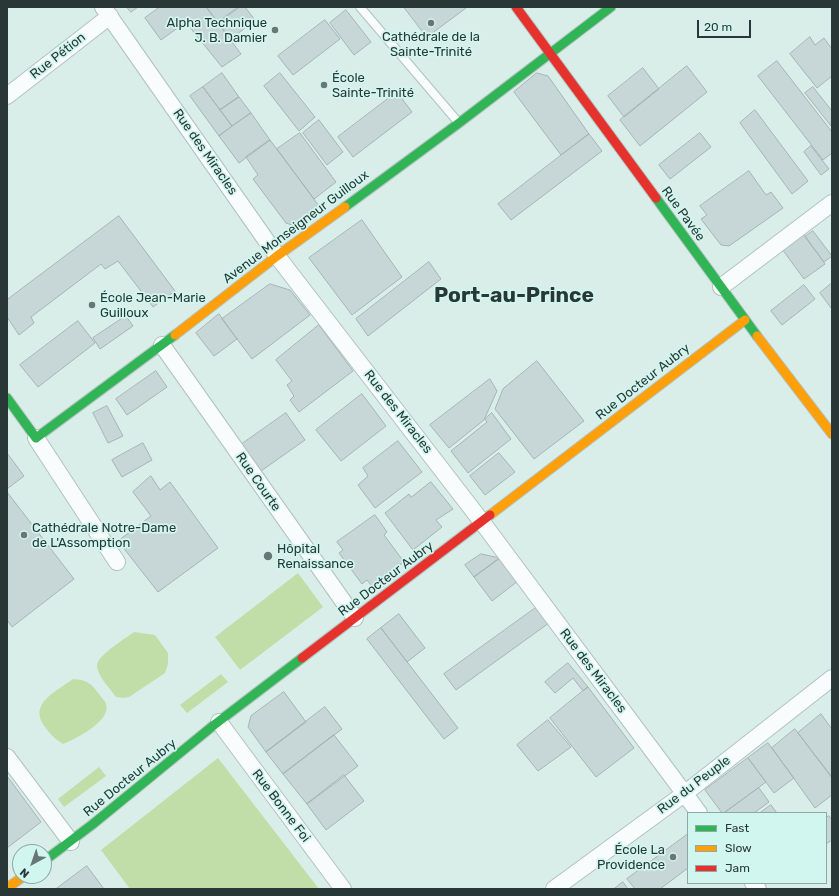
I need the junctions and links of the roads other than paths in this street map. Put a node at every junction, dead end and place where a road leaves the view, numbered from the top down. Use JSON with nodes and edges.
{"nodes":[{"id":1,"x":360,"y":7,"type":"edge"},
{"id":2,"x":516,"y":7,"type":"edge"},
{"id":3,"x":611,"y":7,"type":"edge"},
{"id":4,"x":106,"y":11,"type":"edge"},
{"id":5,"x":550,"y":53,"type":"junction"},
{"id":6,"x":7,"y":96,"type":"edge"},
{"id":7,"x":459,"y":123,"type":"junction"},
{"id":8,"x":832,"y":203,"type":"edge"},
{"id":9,"x":277,"y":256,"type":"junction"},
{"id":10,"x":721,"y":287,"type":"junction"},
{"id":11,"x":745,"y":320,"type":"junction"},
{"id":12,"x":162,"y":345,"type":"junction"},
{"id":13,"x":7,"y":398,"type":"edge"},
{"id":14,"x":832,"y":434,"type":"edge"},
{"id":15,"x":36,"y":438,"type":"junction"},
{"id":16,"x":482,"y":522,"type":"junction"},
{"id":17,"x":117,"y":562,"type":"dead end"},
{"id":18,"x":354,"y":618,"type":"junction"},
{"id":19,"x":832,"y":678,"type":"edge"},
{"id":20,"x":218,"y":722,"type":"junction"},
{"id":21,"x":7,"y":757,"type":"edge"},
{"id":22,"x":684,"y":794,"type":"junction"},
{"id":23,"x":698,"y":812,"type":"edge"},
{"id":24,"x":71,"y":842,"type":"junction"},
{"id":25,"x":52,"y":855,"type":"edge"},
{"id":26,"x":343,"y":889,"type":"edge"},
{"id":27,"x":554,"y":889,"type":"edge"}],
"edges":[{"from":1,"to":7,"type":"lane"},
{"from":2,"to":5,"type":"street","name":"Rue Pavée"},
{"from":3,"to":5,"type":"street","name":"Avenue Monseigneur Guilloux"},
{"from":4,"to":6,"type":"street","name":"Rue Pétion"},
{"from":4,"to":9,"type":"street","name":"Rue des Miracles"},
{"from":5,"to":7,"type":"street","name":"Avenue Monseigneur Guilloux"},
{"from":5,"to":10,"type":"street","name":"Rue Pavée"},
{"from":7,"to":9,"type":"street","name":"Avenue Monseigneur Guilloux"},
{"from":8,"to":10,"type":"street"},
{"from":9,"to":12,"type":"street","name":"Avenue Monseigneur Guilloux"},
{"from":9,"to":16,"type":"street","name":"Rue des Miracles"},
{"from":10,"to":11,"type":"street","name":"Rue Pavée"},
{"from":11,"to":14,"type":"street","name":"Rue Pavée"},
{"from":11,"to":16,"type":"street","name":"Rue Docteur Aubry"},
{"from":12,"to":15,"type":"street","name":"Avenue Monseigneur Guilloux"},
{"from":12,"to":18,"type":"street","name":"Rue Courte"},
{"from":13,"to":15,"type":"street"},
{"from":15,"to":17,"type":"street"},
{"from":16,"to":18,"type":"street","name":"Rue Docteur Aubry"},
{"from":16,"to":22,"type":"street","name":"Rue des Miracles"},
{"from":18,"to":20,"type":"street","name":"Rue Docteur Aubry"},
{"from":19,"to":22,"type":"street","name":"Rue du Peuple"},
{"from":20,"to":24,"type":"street","name":"Rue Docteur Aubry"},
{"from":20,"to":26,"type":"street","name":"Rue Bonne Foi"},
{"from":21,"to":24,"type":"street"},
{"from":22,"to":23,"type":"street","name":"Rue des Miracles"},
{"from":22,"to":27,"type":"street","name":"Rue du Peuple"},
{"from":24,"to":25,"type":"street","name":"Rue Docteur Aubry"}]}
